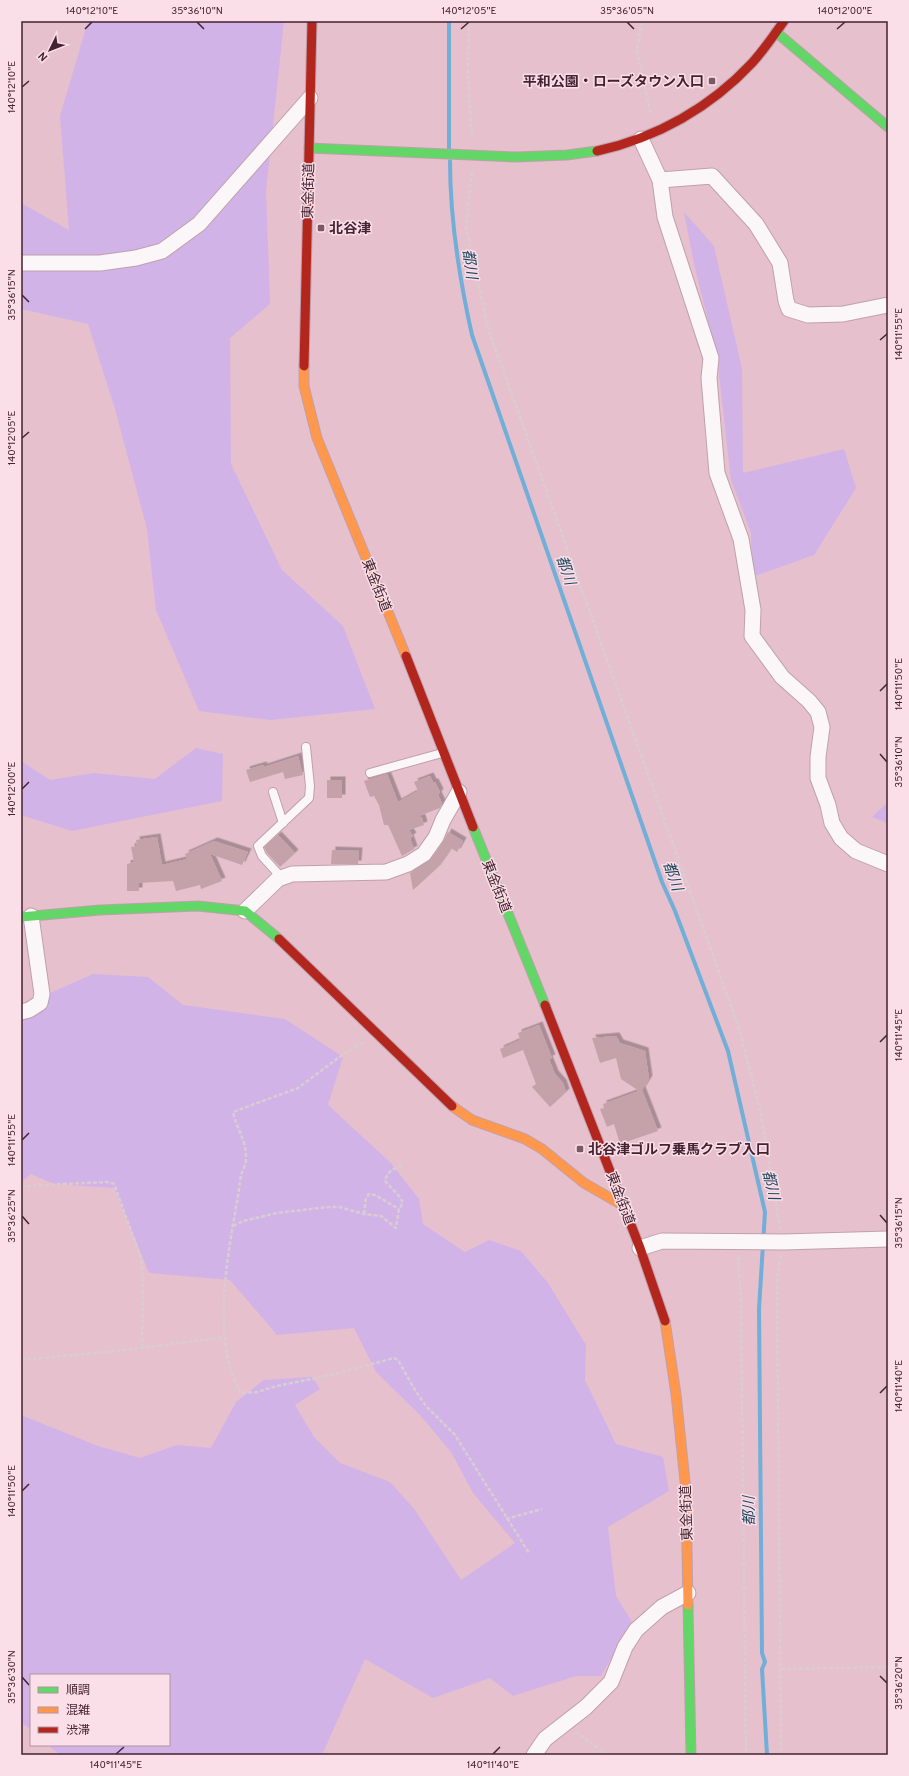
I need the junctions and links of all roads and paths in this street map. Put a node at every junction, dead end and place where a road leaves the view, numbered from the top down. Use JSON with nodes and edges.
{"nodes":[{"id":1,"x":312,"y":21,"type":"edge"},
{"id":2,"x":469,"y":21,"type":"edge"},
{"id":3,"x":642,"y":21,"type":"edge"},
{"id":4,"x":784,"y":21,"type":"edge"},
{"id":5,"x":776,"y":32,"type":"junction"},
{"id":6,"x":310,"y":98,"type":"junction"},
{"id":7,"x":650,"y":115,"type":"dead end"},
{"id":8,"x":888,"y":127,"type":"edge"},
{"id":9,"x":472,"y":139,"type":"dead end"},
{"id":10,"x":641,"y":139,"type":"junction"},
{"id":11,"x":309,"y":148,"type":"junction"},
{"id":12,"x":472,"y":172,"type":"dead end"},
{"id":13,"x":660,"y":180,"type":"junction"},
{"id":14,"x":21,"y":263,"type":"edge"},
{"id":15,"x":888,"y":305,"type":"edge"},
{"id":16,"x":306,"y":747,"type":"dead end"},
{"id":17,"x":443,"y":752,"type":"junction"},
{"id":18,"x":370,"y":773,"type":"dead end"},
{"id":19,"x":273,"y":792,"type":"dead end"},
{"id":20,"x":459,"y":792,"type":"junction"},
{"id":21,"x":283,"y":823,"type":"junction"},
{"id":22,"x":888,"y":864,"type":"edge"},
{"id":23,"x":282,"y":878,"type":"junction"},
{"id":24,"x":245,"y":911,"type":"junction"},
{"id":25,"x":26,"y":917,"type":"edge"},
{"id":26,"x":21,"y":1012,"type":"edge"},
{"id":27,"x":374,"y":1033,"type":"junction"},
{"id":28,"x":404,"y":1165,"type":"dead end"},
{"id":29,"x":21,"y":1186,"type":"edge"},
{"id":30,"x":624,"y":1206,"type":"junction"},
{"id":31,"x":399,"y":1209,"type":"junction"},
{"id":32,"x":364,"y":1214,"type":"junction"},
{"id":33,"x":233,"y":1226,"type":"junction"},
{"id":34,"x":888,"y":1239,"type":"edge"},
{"id":35,"x":737,"y":1241,"type":"junction"},
{"id":36,"x":783,"y":1242,"type":"junction"},
{"id":37,"x":640,"y":1248,"type":"junction"},
{"id":38,"x":224,"y":1337,"type":"junction"},
{"id":39,"x":142,"y":1348,"type":"junction"},
{"id":40,"x":21,"y":1360,"type":"edge"},
{"id":41,"x":542,"y":1509,"type":"dead end"},
{"id":42,"x":506,"y":1519,"type":"junction"},
{"id":43,"x":529,"y":1553,"type":"dead end"},
{"id":44,"x":688,"y":1593,"type":"junction"},
{"id":45,"x":888,"y":1667,"type":"edge"},
{"id":46,"x":780,"y":1669,"type":"junction"},
{"id":47,"x":564,"y":1724,"type":"junction"},
{"id":48,"x":534,"y":1755,"type":"edge"},
{"id":49,"x":608,"y":1755,"type":"edge"},
{"id":50,"x":691,"y":1755,"type":"edge"},
{"id":51,"x":746,"y":1755,"type":"edge"},
{"id":52,"x":781,"y":1755,"type":"edge"}],
"edges":[{"from":1,"to":6,"type":"main road","name":"東金街道"},
{"from":2,"to":9,"type":"path"},
{"from":3,"to":7,"type":"path"},
{"from":4,"to":5,"type":"main road"},
{"from":5,"to":8,"type":"main road"},
{"from":5,"to":10,"type":"main road"},
{"from":6,"to":11,"type":"main road","name":"東金街道"},
{"from":6,"to":14,"type":"street"},
{"from":10,"to":11,"type":"main road"},
{"from":10,"to":13,"type":"street"},
{"from":11,"to":17,"type":"main road","name":"東金街道"},
{"from":12,"to":36,"type":"path"},
{"from":13,"to":15,"type":"street"},
{"from":13,"to":22,"type":"street"},
{"from":16,"to":21,"type":"lane"},
{"from":17,"to":18,"type":"lane"},
{"from":17,"to":20,"type":"main road","name":"東金街道"},
{"from":19,"to":21,"type":"lane"},
{"from":20,"to":23,"type":"street"},
{"from":20,"to":30,"type":"main road","name":"東金街道"},
{"from":21,"to":23,"type":"lane"},
{"from":23,"to":24,"type":"street"},
{"from":24,"to":25,"type":"main road"},
{"from":24,"to":27,"type":"main road"},
{"from":25,"to":26,"type":"street"},
{"from":27,"to":30,"type":"main road"},
{"from":27,"to":33,"type":"path"},
{"from":28,"to":31,"type":"path"},
{"from":29,"to":39,"type":"path"},
{"from":30,"to":37,"type":"main road","name":"東金街道"},
{"from":31,"to":32,"type":"path"},
{"from":31,"to":32,"type":"path"},
{"from":32,"to":33,"type":"path"},
{"from":33,"to":38,"type":"path"},
{"from":34,"to":36,"type":"street"},
{"from":35,"to":36,"type":"street"},
{"from":35,"to":37,"type":"street"},
{"from":35,"to":51,"type":"path"},
{"from":36,"to":46,"type":"path"},
{"from":37,"to":44,"type":"main road","name":"東金街道"},
{"from":38,"to":39,"type":"path"},
{"from":38,"to":42,"type":"path"},
{"from":39,"to":40,"type":"path"},
{"from":41,"to":42,"type":"path"},
{"from":42,"to":43,"type":"path"},
{"from":44,"to":47,"type":"street"},
{"from":44,"to":50,"type":"main road","name":"東金街道"},
{"from":45,"to":46,"type":"path"},
{"from":46,"to":52,"type":"path"},
{"from":47,"to":48,"type":"street"},
{"from":47,"to":49,"type":"path"}]}
